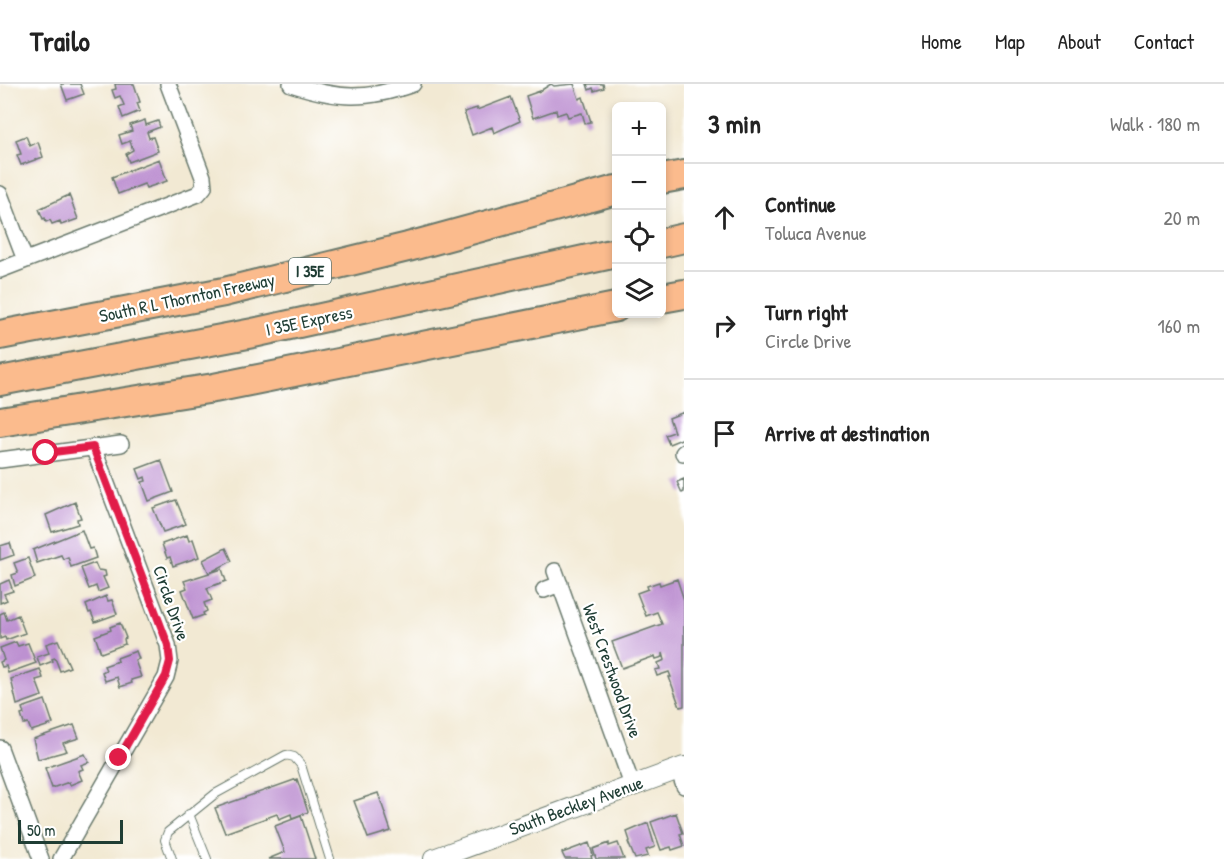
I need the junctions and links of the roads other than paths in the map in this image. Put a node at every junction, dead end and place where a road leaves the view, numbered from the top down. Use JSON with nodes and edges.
{"nodes":[{"id":1,"x":168,"y":84,"type":"edge"},
{"id":2,"x":291,"y":84,"type":"edge"},
{"id":3,"x":412,"y":84,"type":"edge"},
{"id":4,"x":684,"y":174,"type":"edge"},
{"id":5,"x":666,"y":178,"type":"edge"},
{"id":6,"x":612,"y":191,"type":"edge"},
{"id":7,"x":0,"y":194,"type":"edge"},
{"id":8,"x":684,"y":238,"type":"edge"},
{"id":9,"x":666,"y":242,"type":"edge"},
{"id":10,"x":612,"y":255,"type":"edge"},
{"id":11,"x":25,"y":260,"type":"junction"},
{"id":12,"x":0,"y":270,"type":"edge"},
{"id":13,"x":684,"y":294,"type":"edge"},
{"id":14,"x":666,"y":297,"type":"edge"},
{"id":15,"x":612,"y":308,"type":"edge"},
{"id":16,"x":0,"y":335,"type":"edge"},
{"id":17,"x":0,"y":381,"type":"edge"},
{"id":18,"x":0,"y":422,"type":"edge"},
{"id":19,"x":121,"y":444,"type":"dead end"},
{"id":20,"x":93,"y":447,"type":"junction"},
{"id":21,"x":0,"y":460,"type":"edge"},
{"id":22,"x":544,"y":590,"type":"dead end"},
{"id":23,"x":0,"y":748,"type":"edge"},
{"id":24,"x":682,"y":774,"type":"edge"},
{"id":25,"x":632,"y":785,"type":"junction"},
{"id":26,"x":189,"y":814,"type":"junction"},
{"id":27,"x":41,"y":859,"type":"edge"},
{"id":28,"x":61,"y":859,"type":"edge"},
{"id":29,"x":172,"y":859,"type":"edge"},
{"id":30,"x":207,"y":859,"type":"edge"},
{"id":31,"x":330,"y":859,"type":"edge"},
{"id":32,"x":434,"y":859,"type":"edge"}],
"edges":[{"from":1,"to":11,"type":"street"},
{"from":2,"to":3,"type":"street"},
{"from":4,"to":5,"type":"highway"},
{"from":6,"to":16,"type":"highway","name":"South R L Thornton Freeway","number":"I 35E"},
{"from":7,"to":11,"type":"street"},
{"from":8,"to":9,"type":"highway"},
{"from":10,"to":17,"type":"highway","name":"I 35E Express"},
{"from":11,"to":12,"type":"street"},
{"from":13,"to":14,"type":"highway"},
{"from":15,"to":18,"type":"highway"},
{"from":19,"to":20,"type":"street"},
{"from":20,"to":21,"type":"street"},
{"from":20,"to":28,"type":"street","name":"Circle Drive"},
{"from":22,"to":25,"type":"street","name":"West Crestwood Drive"},
{"from":23,"to":27,"type":"street"},
{"from":24,"to":25,"type":"street","name":"South Beckley Avenue"},
{"from":25,"to":32,"type":"street","name":"South Beckley Avenue"},
{"from":26,"to":29,"type":"lane"},
{"from":26,"to":30,"type":"lane"},
{"from":26,"to":31,"type":"lane"}]}
